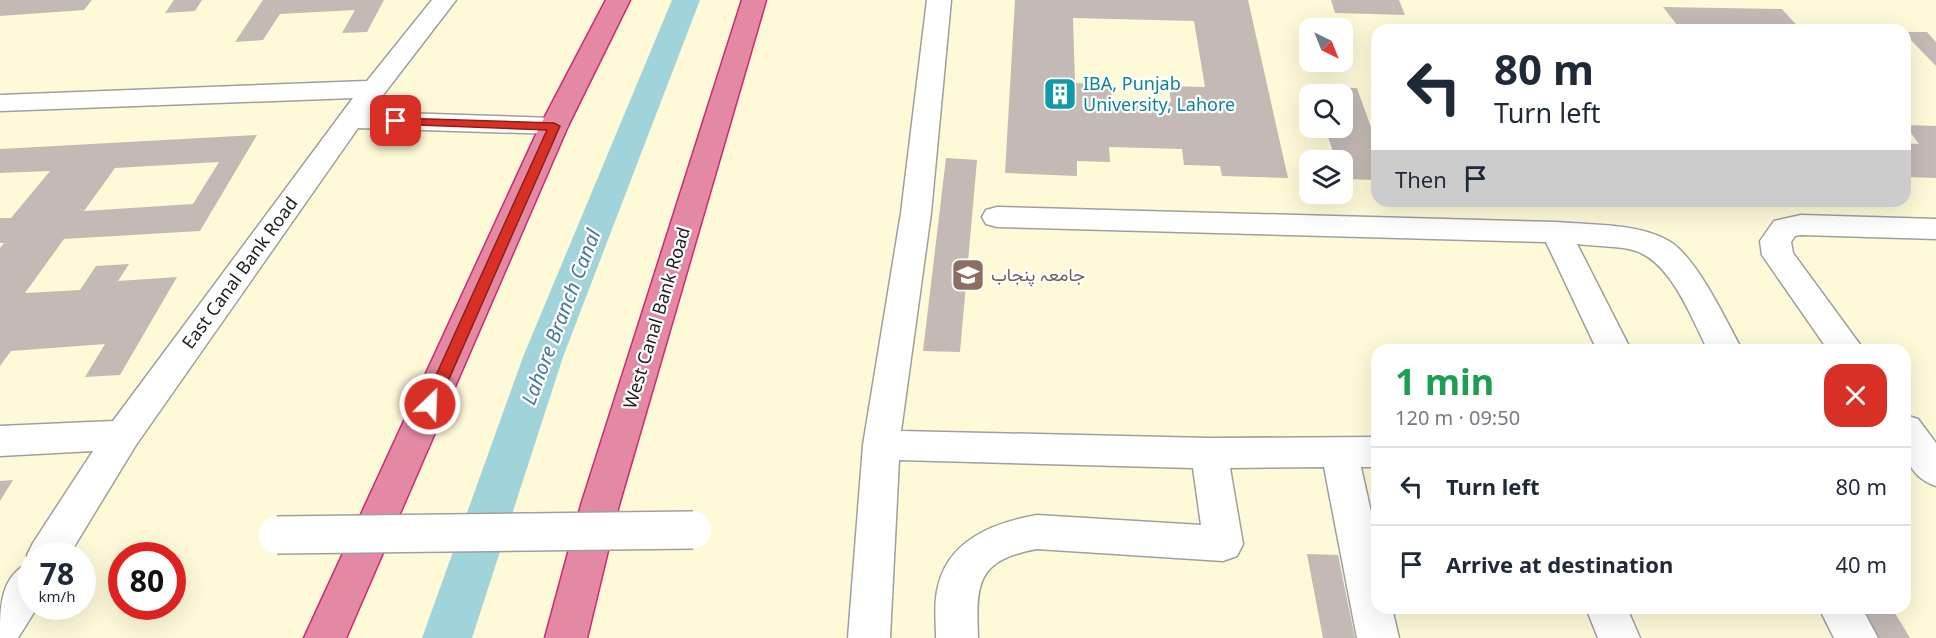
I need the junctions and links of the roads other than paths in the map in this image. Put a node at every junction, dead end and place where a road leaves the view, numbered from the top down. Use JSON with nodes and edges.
{"nodes":[{"id":1,"x":444,"y":0,"type":"edge"},
{"id":2,"x":618,"y":0,"type":"edge"},
{"id":3,"x":754,"y":0,"type":"edge"},
{"id":4,"x":939,"y":0,"type":"edge"},
{"id":5,"x":375,"y":89,"type":"junction"},
{"id":6,"x":0,"y":103,"type":"edge"},
{"id":7,"x":350,"y":120,"type":"junction"},
{"id":8,"x":554,"y":126,"type":"junction"},
{"id":9,"x":997,"y":218,"type":"dead end"},
{"id":10,"x":1936,"y":229,"type":"edge"},
{"id":11,"x":1556,"y":232,"type":"junction"},
{"id":12,"x":1611,"y":344,"type":"edge"},
{"id":13,"x":1722,"y":344,"type":"edge"},
{"id":14,"x":1843,"y":344,"type":"edge"},
{"id":15,"x":123,"y":435,"type":"junction"},
{"id":16,"x":1911,"y":439,"type":"edge"},
{"id":17,"x":0,"y":441,"type":"edge"},
{"id":18,"x":881,"y":445,"type":"junction"},
{"id":19,"x":1339,"y":451,"type":"junction"},
{"id":20,"x":1371,"y":452,"type":"edge"},
{"id":21,"x":1209,"y":453,"type":"junction"},
{"id":22,"x":1928,"y":468,"type":"edge"},
{"id":23,"x":693,"y":530,"type":"dead end"},
{"id":24,"x":277,"y":535,"type":"dead end"},
{"id":25,"x":55,"y":542,"type":"edge"},
{"id":26,"x":18,"y":602,"type":"edge"},
{"id":27,"x":1371,"y":604,"type":"edge"},
{"id":28,"x":1373,"y":614,"type":"edge"},
{"id":29,"x":1610,"y":614,"type":"edge"},
{"id":30,"x":1843,"y":614,"type":"edge"},
{"id":31,"x":0,"y":630,"type":"edge"},
{"id":32,"x":326,"y":638,"type":"edge"},
{"id":33,"x":566,"y":638,"type":"edge"},
{"id":34,"x":869,"y":638,"type":"edge"},
{"id":35,"x":957,"y":638,"type":"edge"},
{"id":36,"x":1378,"y":638,"type":"edge"},
{"id":37,"x":1619,"y":638,"type":"edge"},
{"id":38,"x":1857,"y":638,"type":"edge"}],
"edges":[{"from":1,"to":5,"type":"street","name":"East Canal Bank Road"},
{"from":2,"to":8,"type":"highway"},
{"from":3,"to":33,"type":"highway","name":"West Canal Bank Road"},
{"from":4,"to":18,"type":"street"},
{"from":5,"to":6,"type":"street"},
{"from":5,"to":7,"type":"street","name":"East Canal Bank Road"},
{"from":7,"to":8,"type":"street"},
{"from":7,"to":15,"type":"street","name":"East Canal Bank Road"},
{"from":8,"to":32,"type":"highway"},
{"from":9,"to":11,"type":"street"},
{"from":10,"to":14,"type":"street"},
{"from":11,"to":12,"type":"street"},
{"from":11,"to":13,"type":"street"},
{"from":15,"to":17,"type":"street"},
{"from":15,"to":25,"type":"street","name":"East Canal Bank Road"},
{"from":16,"to":22,"type":"street"},
{"from":18,"to":21,"type":"street"},
{"from":18,"to":34,"type":"street"},
{"from":19,"to":20,"type":"street"},
{"from":19,"to":21,"type":"street"},
{"from":19,"to":27,"type":"street"},
{"from":21,"to":35,"type":"street"},
{"from":23,"to":24,"type":"street","bridge":true},
{"from":26,"to":31,"type":"street"},
{"from":28,"to":36,"type":"street"},
{"from":29,"to":37,"type":"street"},
{"from":30,"to":38,"type":"street"}]}
